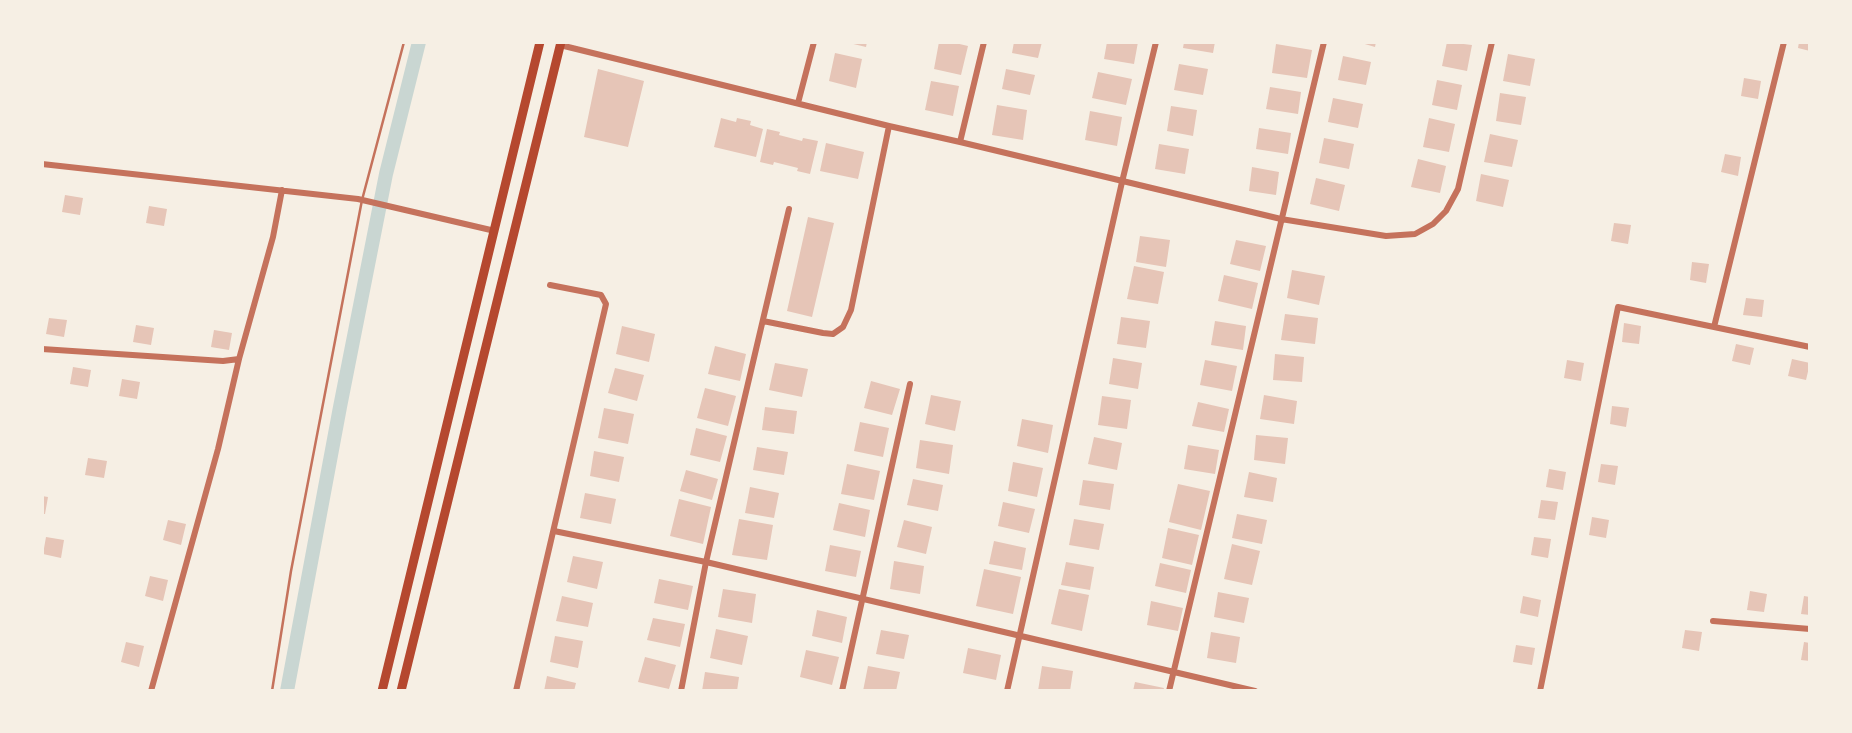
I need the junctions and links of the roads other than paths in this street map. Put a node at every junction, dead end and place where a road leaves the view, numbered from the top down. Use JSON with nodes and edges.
{"nodes":[{"id":1,"x":404,"y":42,"type":"edge"},
{"id":2,"x":540,"y":42,"type":"edge"},
{"id":3,"x":814,"y":42,"type":"edge"},
{"id":4,"x":984,"y":42,"type":"edge"},
{"id":5,"x":1156,"y":42,"type":"edge"},
{"id":6,"x":1324,"y":42,"type":"edge"},
{"id":7,"x":1492,"y":42,"type":"edge"},
{"id":8,"x":1784,"y":42,"type":"edge"},
{"id":9,"x":560,"y":43,"type":"edge"},
{"id":10,"x":798,"y":103,"type":"junction"},
{"id":11,"x":890,"y":126,"type":"junction"},
{"id":12,"x":960,"y":142,"type":"junction"},
{"id":13,"x":42,"y":164,"type":"edge"},
{"id":14,"x":1122,"y":182,"type":"junction"},
{"id":15,"x":282,"y":190,"type":"junction"},
{"id":16,"x":362,"y":200,"type":"junction"},
{"id":17,"x":789,"y":209,"type":"dead end"},
{"id":18,"x":1281,"y":219,"type":"junction"},
{"id":19,"x":495,"y":231,"type":"junction"},
{"id":20,"x":550,"y":285,"type":"dead end"},
{"id":21,"x":763,"y":321,"type":"junction"},
{"id":22,"x":1714,"y":327,"type":"junction"},
{"id":23,"x":1810,"y":347,"type":"edge"},
{"id":24,"x":42,"y":349,"type":"edge"},
{"id":25,"x":239,"y":359,"type":"junction"},
{"id":26,"x":460,"y":377,"type":"junction"},
{"id":27,"x":477,"y":383,"type":"junction"},
{"id":28,"x":910,"y":384,"type":"dead end"},
{"id":29,"x":554,"y":531,"type":"junction"},
{"id":30,"x":706,"y":562,"type":"junction"},
{"id":31,"x":862,"y":599,"type":"junction"},
{"id":32,"x":1713,"y":621,"type":"dead end"},
{"id":33,"x":1810,"y":629,"type":"edge"},
{"id":34,"x":1018,"y":636,"type":"junction"},
{"id":35,"x":1174,"y":672,"type":"junction"},
{"id":36,"x":151,"y":691,"type":"edge"},
{"id":37,"x":272,"y":691,"type":"edge"},
{"id":38,"x":382,"y":691,"type":"edge"},
{"id":39,"x":401,"y":691,"type":"edge"},
{"id":40,"x":516,"y":691,"type":"edge"},
{"id":41,"x":681,"y":691,"type":"edge"},
{"id":42,"x":842,"y":691,"type":"edge"},
{"id":43,"x":1007,"y":691,"type":"edge"},
{"id":44,"x":1169,"y":691,"type":"edge"},
{"id":45,"x":1255,"y":691,"type":"edge"},
{"id":46,"x":1539,"y":691,"type":"edge"}],
"edges":[{"from":1,"to":16,"type":"lane"},
{"from":2,"to":19,"type":"main road"},
{"from":3,"to":10,"type":"street"},
{"from":4,"to":12,"type":"street"},
{"from":5,"to":14,"type":"street"},
{"from":6,"to":18,"type":"street"},
{"from":7,"to":18,"type":"street"},
{"from":8,"to":22,"type":"street"},
{"from":9,"to":10,"type":"street"},
{"from":9,"to":27,"type":"main road"},
{"from":10,"to":11,"type":"street"},
{"from":11,"to":12,"type":"street"},
{"from":11,"to":21,"type":"street"},
{"from":12,"to":14,"type":"street"},
{"from":13,"to":15,"type":"street"},
{"from":14,"to":18,"type":"street"},
{"from":14,"to":34,"type":"street"},
{"from":15,"to":16,"type":"street"},
{"from":15,"to":25,"type":"street"},
{"from":16,"to":19,"type":"street"},
{"from":16,"to":37,"type":"lane"},
{"from":17,"to":21,"type":"street"},
{"from":18,"to":35,"type":"street"},
{"from":19,"to":26,"type":"main road"},
{"from":20,"to":29,"type":"street"},
{"from":21,"to":30,"type":"street"},
{"from":22,"to":23,"type":"street"},
{"from":22,"to":46,"type":"street"},
{"from":24,"to":25,"type":"street"},
{"from":25,"to":36,"type":"street"},
{"from":26,"to":27,"type":"main road"},
{"from":26,"to":38,"type":"main road"},
{"from":27,"to":39,"type":"main road"},
{"from":28,"to":31,"type":"street"},
{"from":29,"to":30,"type":"street"},
{"from":29,"to":40,"type":"street"},
{"from":30,"to":31,"type":"street"},
{"from":30,"to":41,"type":"street"},
{"from":31,"to":34,"type":"street"},
{"from":31,"to":42,"type":"street"},
{"from":32,"to":33,"type":"street"},
{"from":34,"to":35,"type":"street"},
{"from":34,"to":43,"type":"street"},
{"from":35,"to":44,"type":"street"},
{"from":35,"to":45,"type":"street"}]}
